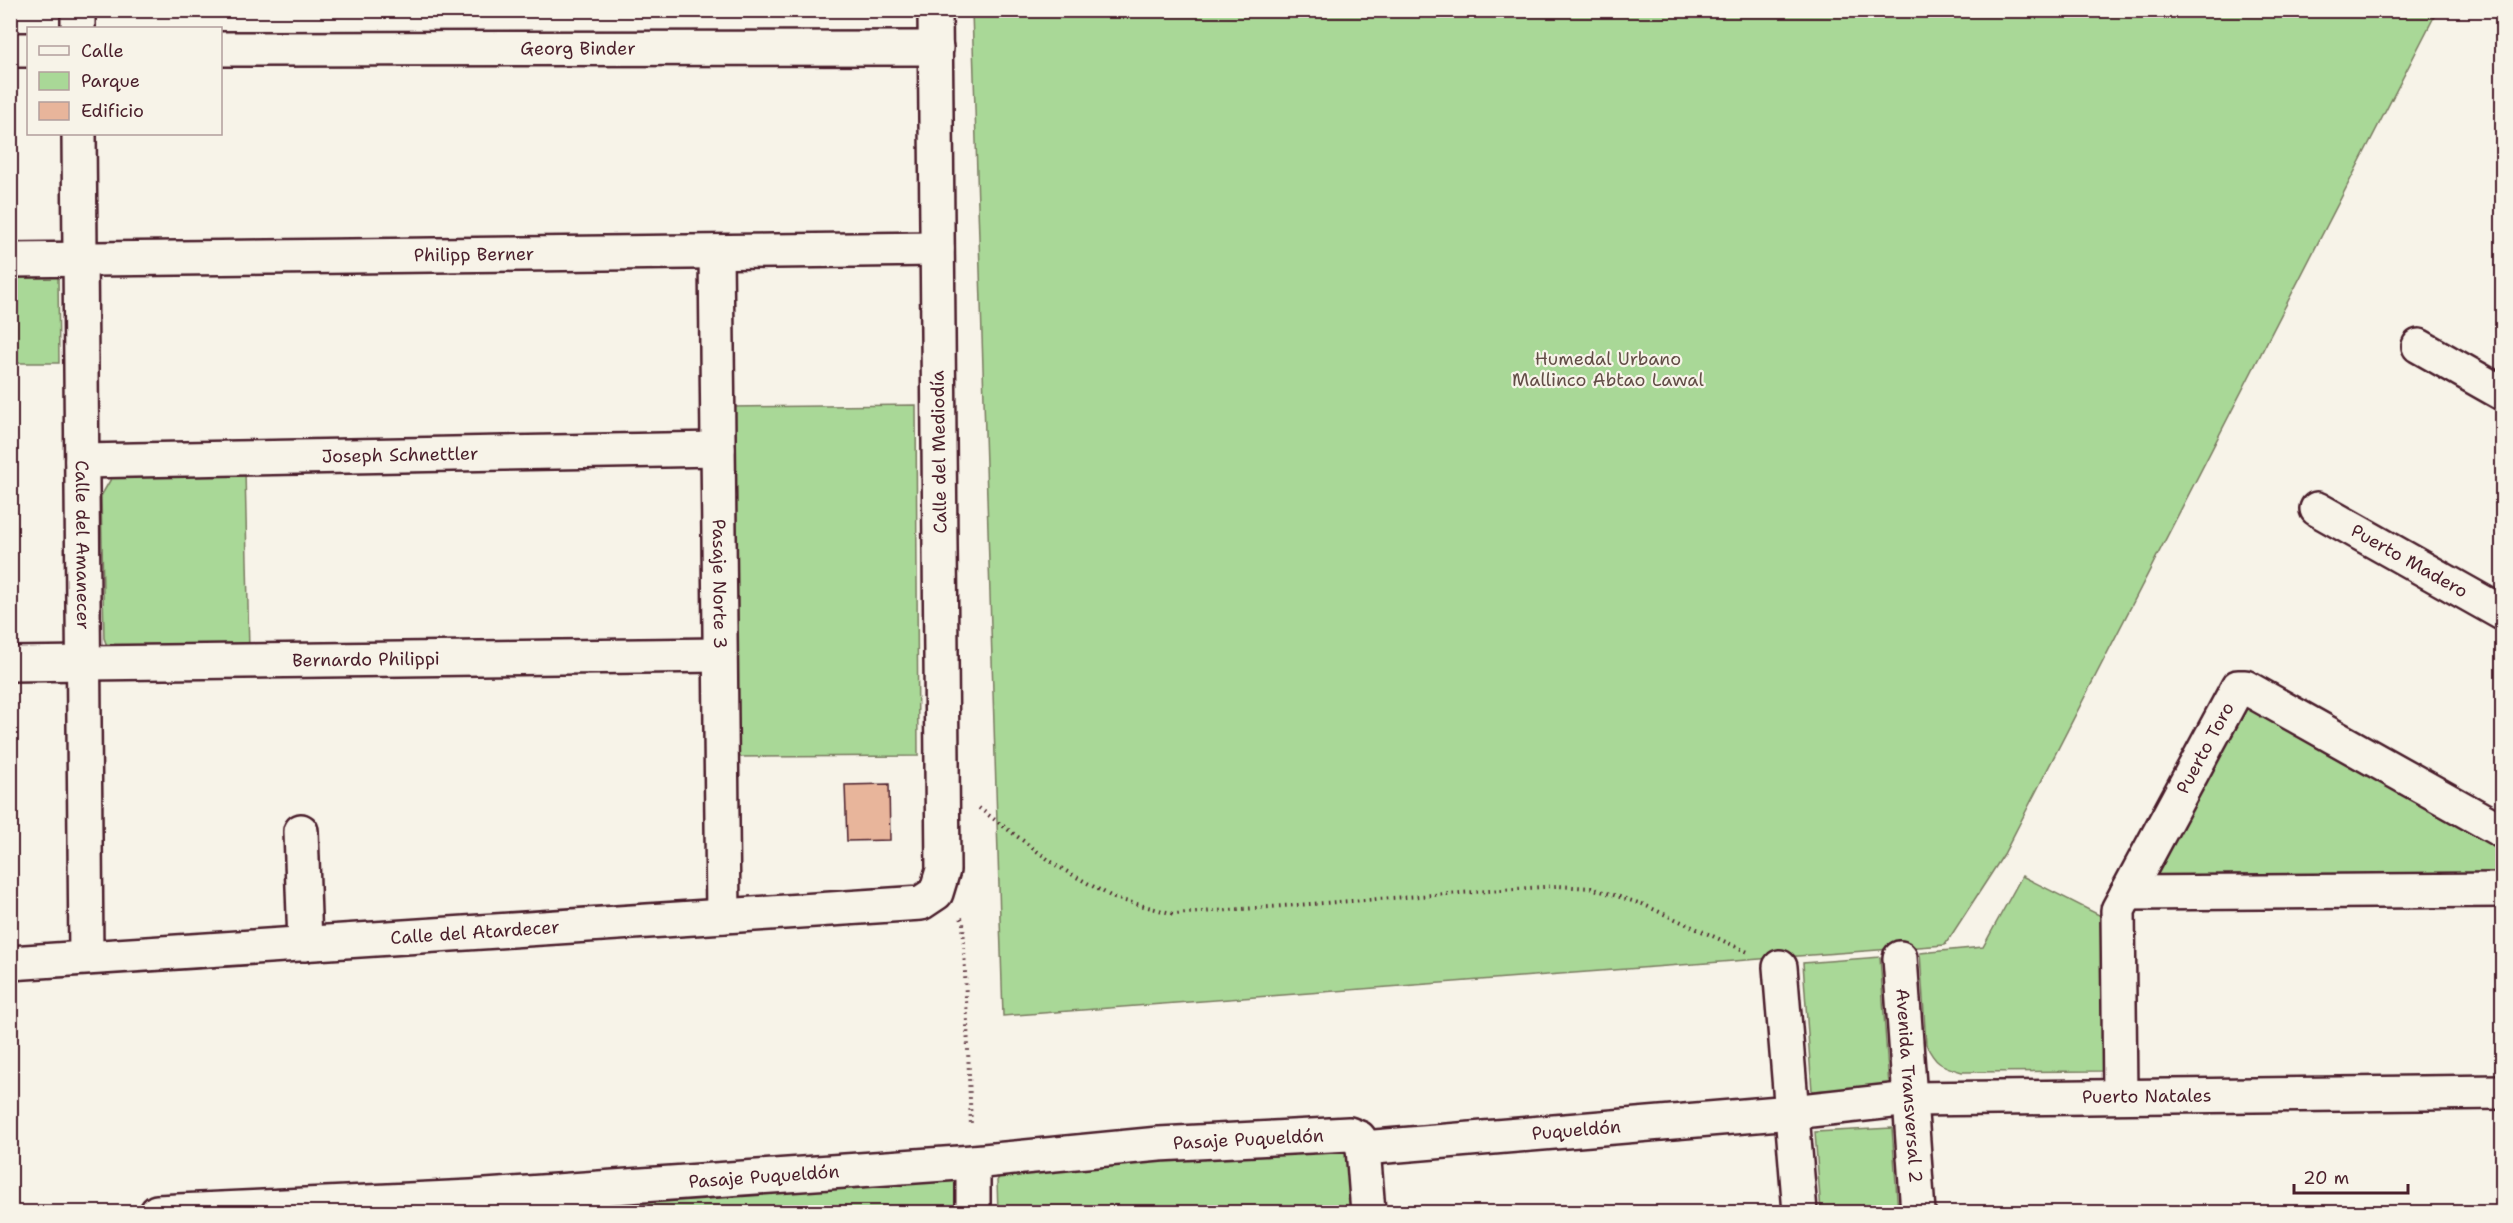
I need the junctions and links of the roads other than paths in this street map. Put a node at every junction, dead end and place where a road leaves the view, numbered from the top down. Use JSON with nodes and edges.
{"nodes":[{"id":1,"x":78,"y":10,"type":"edge"},
{"id":2,"x":935,"y":10,"type":"edge"},
{"id":3,"x":78,"y":27,"type":"edge"},
{"id":4,"x":936,"y":48,"type":"junction"},
{"id":5,"x":222,"y":49,"type":"edge"},
{"id":6,"x":10,"y":50,"type":"edge"},
{"id":7,"x":27,"y":50,"type":"edge"},
{"id":8,"x":79,"y":135,"type":"edge"},
{"id":9,"x":937,"y":249,"type":"junction"},
{"id":10,"x":716,"y":252,"type":"junction"},
{"id":11,"x":10,"y":260,"type":"edge"},
{"id":12,"x":80,"y":260,"type":"junction"},
{"id":13,"x":2419,"y":346,"type":"dead end"},
{"id":14,"x":2502,"y":393,"type":"edge"},
{"id":15,"x":718,"y":449,"type":"junction"},
{"id":16,"x":82,"y":461,"type":"junction"},
{"id":17,"x":2317,"y":509,"type":"dead end"},
{"id":18,"x":2502,"y":612,"type":"edge"},
{"id":19,"x":720,"y":655,"type":"junction"},
{"id":20,"x":83,"y":663,"type":"junction"},
{"id":21,"x":10,"y":664,"type":"edge"},
{"id":22,"x":301,"y":831,"type":"dead end"},
{"id":23,"x":2502,"y":831,"type":"edge"},
{"id":24,"x":2502,"y":890,"type":"edge"},
{"id":25,"x":936,"y":893,"type":"joint"},
{"id":26,"x":2127,"y":893,"type":"junction"},
{"id":27,"x":723,"y":916,"type":"junction"},
{"id":28,"x":305,"y":944,"type":"junction"},
{"id":29,"x":86,"y":957,"type":"junction"},
{"id":30,"x":1900,"y":958,"type":"dead end"},
{"id":31,"x":10,"y":963,"type":"edge"},
{"id":32,"x":1780,"y":967,"type":"road end"},
{"id":33,"x":2502,"y":1092,"type":"edge"},
{"id":34,"x":2120,"y":1096,"type":"junction"},
{"id":35,"x":1910,"y":1099,"type":"junction"},
{"id":36,"x":1792,"y":1112,"type":"junction"},
{"id":37,"x":1363,"y":1148,"type":"junction"},
{"id":38,"x":973,"y":1162,"type":"junction"},
{"id":39,"x":471,"y":1205,"type":"edge"},
{"id":40,"x":157,"y":1212,"type":"edge"},
{"id":41,"x":973,"y":1212,"type":"edge"},
{"id":42,"x":1368,"y":1212,"type":"edge"},
{"id":43,"x":1800,"y":1212,"type":"edge"},
{"id":44,"x":1918,"y":1212,"type":"edge"}],
"edges":[{"from":1,"to":3,"type":"street"},
{"from":2,"to":4,"type":"street","name":"Calle del Mediodía"},
{"from":4,"to":5,"type":"street","name":"Georg Binder"},
{"from":4,"to":9,"type":"street","name":"Calle del Mediodía"},
{"from":6,"to":7,"type":"street"},
{"from":8,"to":12,"type":"street","name":"Calle del Amanecer"},
{"from":9,"to":10,"type":"street","name":"Philipp Berner"},
{"from":9,"to":25,"type":"street","name":"Calle del Mediodía"},
{"from":10,"to":12,"type":"street","name":"Philipp Berner"},
{"from":10,"to":15,"type":"street","name":"Pasaje Norte 3"},
{"from":11,"to":12,"type":"street","name":"Philipp Berner"},
{"from":12,"to":16,"type":"street","name":"Calle del Amanecer"},
{"from":13,"to":14,"type":"street"},
{"from":15,"to":16,"type":"street","name":"Joseph Schnettler"},
{"from":15,"to":19,"type":"street","name":"Pasaje Norte 3"},
{"from":16,"to":20,"type":"street","name":"Calle del Amanecer"},
{"from":17,"to":18,"type":"street","name":"Puerto Madero"},
{"from":19,"to":20,"type":"street","name":"Bernardo Philippi"},
{"from":19,"to":27,"type":"street","name":"Pasaje Norte 3"},
{"from":20,"to":21,"type":"street","name":"Bernardo Philippi"},
{"from":20,"to":29,"type":"street","name":"Calle del Amanecer"},
{"from":22,"to":28,"type":"street"},
{"from":23,"to":26,"type":"street","name":"Puerto Toro"},
{"from":24,"to":26,"type":"street"},
{"from":25,"to":27,"type":"street","name":"Calle del Atardecer"},
{"from":26,"to":34,"type":"street","name":"Puerto Toro"},
{"from":27,"to":28,"type":"street","name":"Calle del Atardecer"},
{"from":28,"to":29,"type":"street","name":"Calle del Atardecer"},
{"from":29,"to":31,"type":"street","name":"Calle del Atardecer"},
{"from":30,"to":35,"type":"street","name":"Avenida Transversal 2"},
{"from":32,"to":36,"type":"street"},
{"from":33,"to":34,"type":"street","name":"Puerto Natales"},
{"from":34,"to":35,"type":"street","name":"Puerto Natales"},
{"from":35,"to":36,"type":"street","name":"Puerto Natales"},
{"from":35,"to":44,"type":"street","name":"Avenida Transversal 2"},
{"from":36,"to":37,"type":"street","name":"Puqueldón"},
{"from":36,"to":43,"type":"street"},
{"from":37,"to":38,"type":"street","name":"Pasaje Puqueldón"},
{"from":37,"to":42,"type":"street"},
{"from":38,"to":39,"type":"street","name":"Pasaje Puqueldón"},
{"from":38,"to":41,"type":"street"},
{"from":39,"to":40,"type":"street","name":"Pasaje Puqueldón"}]}
